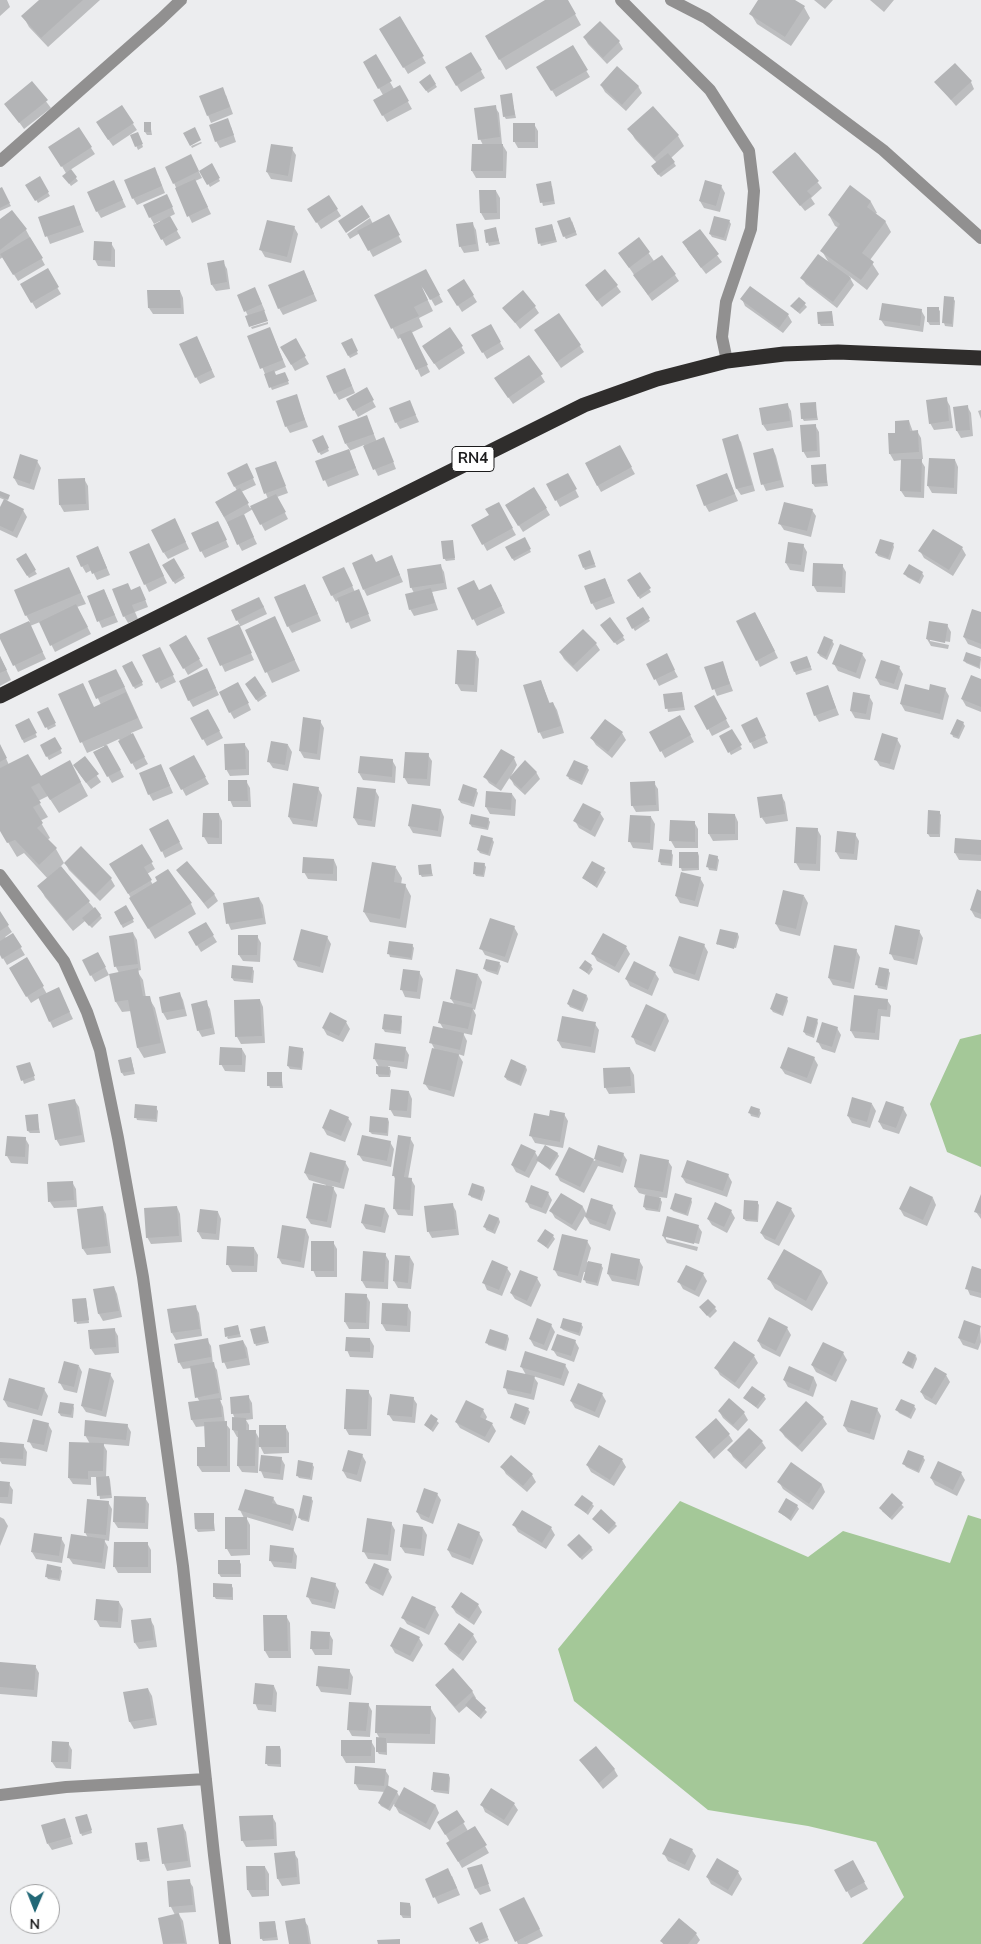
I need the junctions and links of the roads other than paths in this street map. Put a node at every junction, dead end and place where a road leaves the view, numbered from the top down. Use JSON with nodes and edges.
{"nodes":[{"id":1,"x":181,"y":0,"type":"edge"},
{"id":2,"x":621,"y":0,"type":"edge"},
{"id":3,"x":671,"y":0,"type":"edge"},
{"id":4,"x":0,"y":161,"type":"edge"},
{"id":5,"x":981,"y":238,"type":"edge"},
{"id":6,"x":981,"y":358,"type":"edge"},
{"id":7,"x":727,"y":361,"type":"junction"},
{"id":8,"x":0,"y":696,"type":"edge"},
{"id":9,"x":0,"y":875,"type":"edge"},
{"id":10,"x":206,"y":1779,"type":"junction"},
{"id":11,"x":0,"y":1795,"type":"edge"},
{"id":12,"x":225,"y":1944,"type":"edge"}],
"edges":[{"from":1,"to":4,"type":"street"},
{"from":2,"to":7,"type":"street"},
{"from":3,"to":5,"type":"street"},
{"from":6,"to":7,"type":"highway","number":"RN4"},
{"from":7,"to":8,"type":"highway","number":"RN4"},
{"from":9,"to":10,"type":"street"},
{"from":10,"to":11,"type":"street"},
{"from":10,"to":12,"type":"street"}]}
